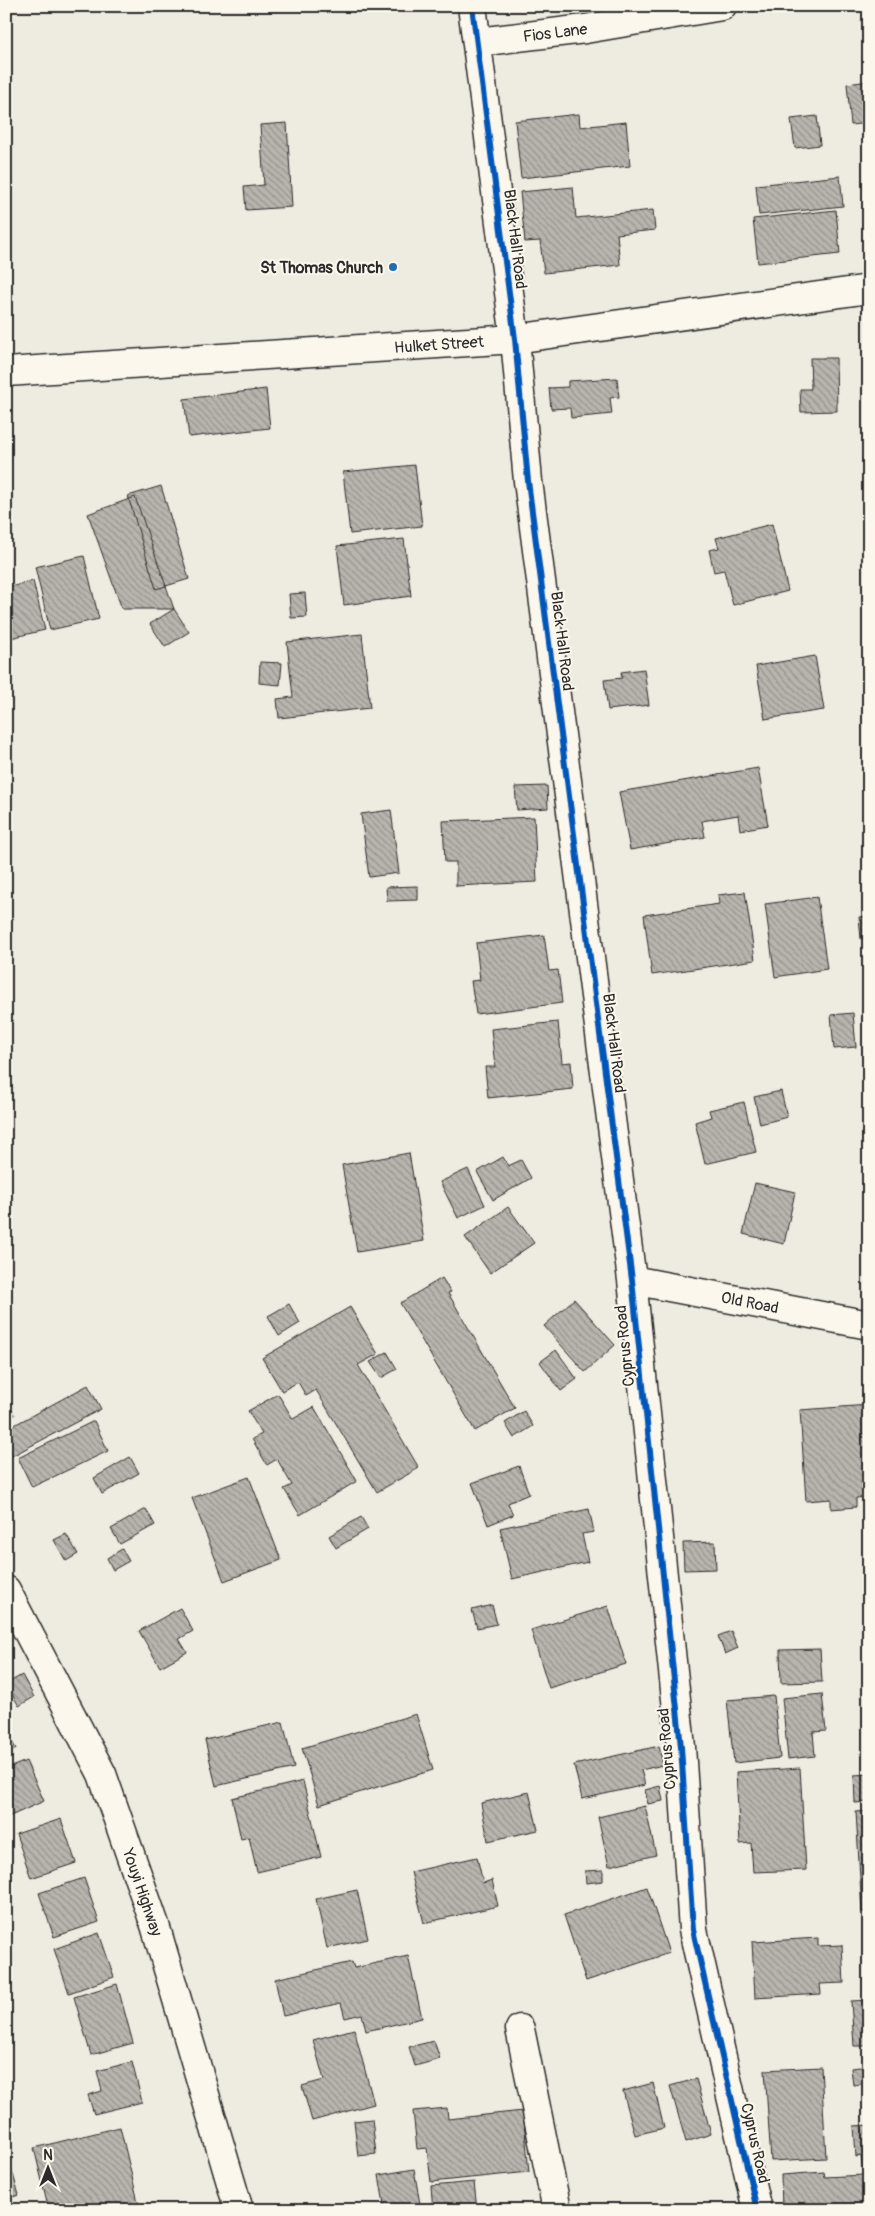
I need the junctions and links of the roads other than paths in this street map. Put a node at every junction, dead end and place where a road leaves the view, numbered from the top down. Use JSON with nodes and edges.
{"nodes":[{"id":1,"x":472,"y":6,"type":"edge"},
{"id":2,"x":722,"y":6,"type":"edge"},
{"id":3,"x":477,"y":42,"type":"junction"},
{"id":4,"x":869,"y":289,"type":"edge"},
{"id":5,"x":515,"y":339,"type":"junction"},
{"id":6,"x":6,"y":372,"type":"edge"},
{"id":7,"x":632,"y":1280,"type":"junction"},
{"id":8,"x":869,"y":1325,"type":"edge"},
{"id":9,"x":6,"y":1590,"type":"edge"},
{"id":10,"x":520,"y":2029,"type":"dead end"},
{"id":11,"x":239,"y":2210,"type":"edge"},
{"id":12,"x":557,"y":2210,"type":"edge"},
{"id":13,"x":757,"y":2210,"type":"edge"}],
"edges":[{"from":1,"to":3,"type":"street","name":"Black Hall Road"},
{"from":2,"to":3,"type":"street","name":"Fios Lane"},
{"from":3,"to":5,"type":"street","name":"Black Hall Road"},
{"from":4,"to":5,"type":"street","name":"Hulket Street"},
{"from":5,"to":6,"type":"street","name":"Hulket Street"},
{"from":5,"to":7,"type":"street","name":"Black Hall Road"},
{"from":7,"to":8,"type":"street","name":"Old Road"},
{"from":7,"to":13,"type":"street","name":"Cyprus Road"},
{"from":9,"to":11,"type":"street","name":"Youyi Highway"},
{"from":10,"to":12,"type":"street"}]}
